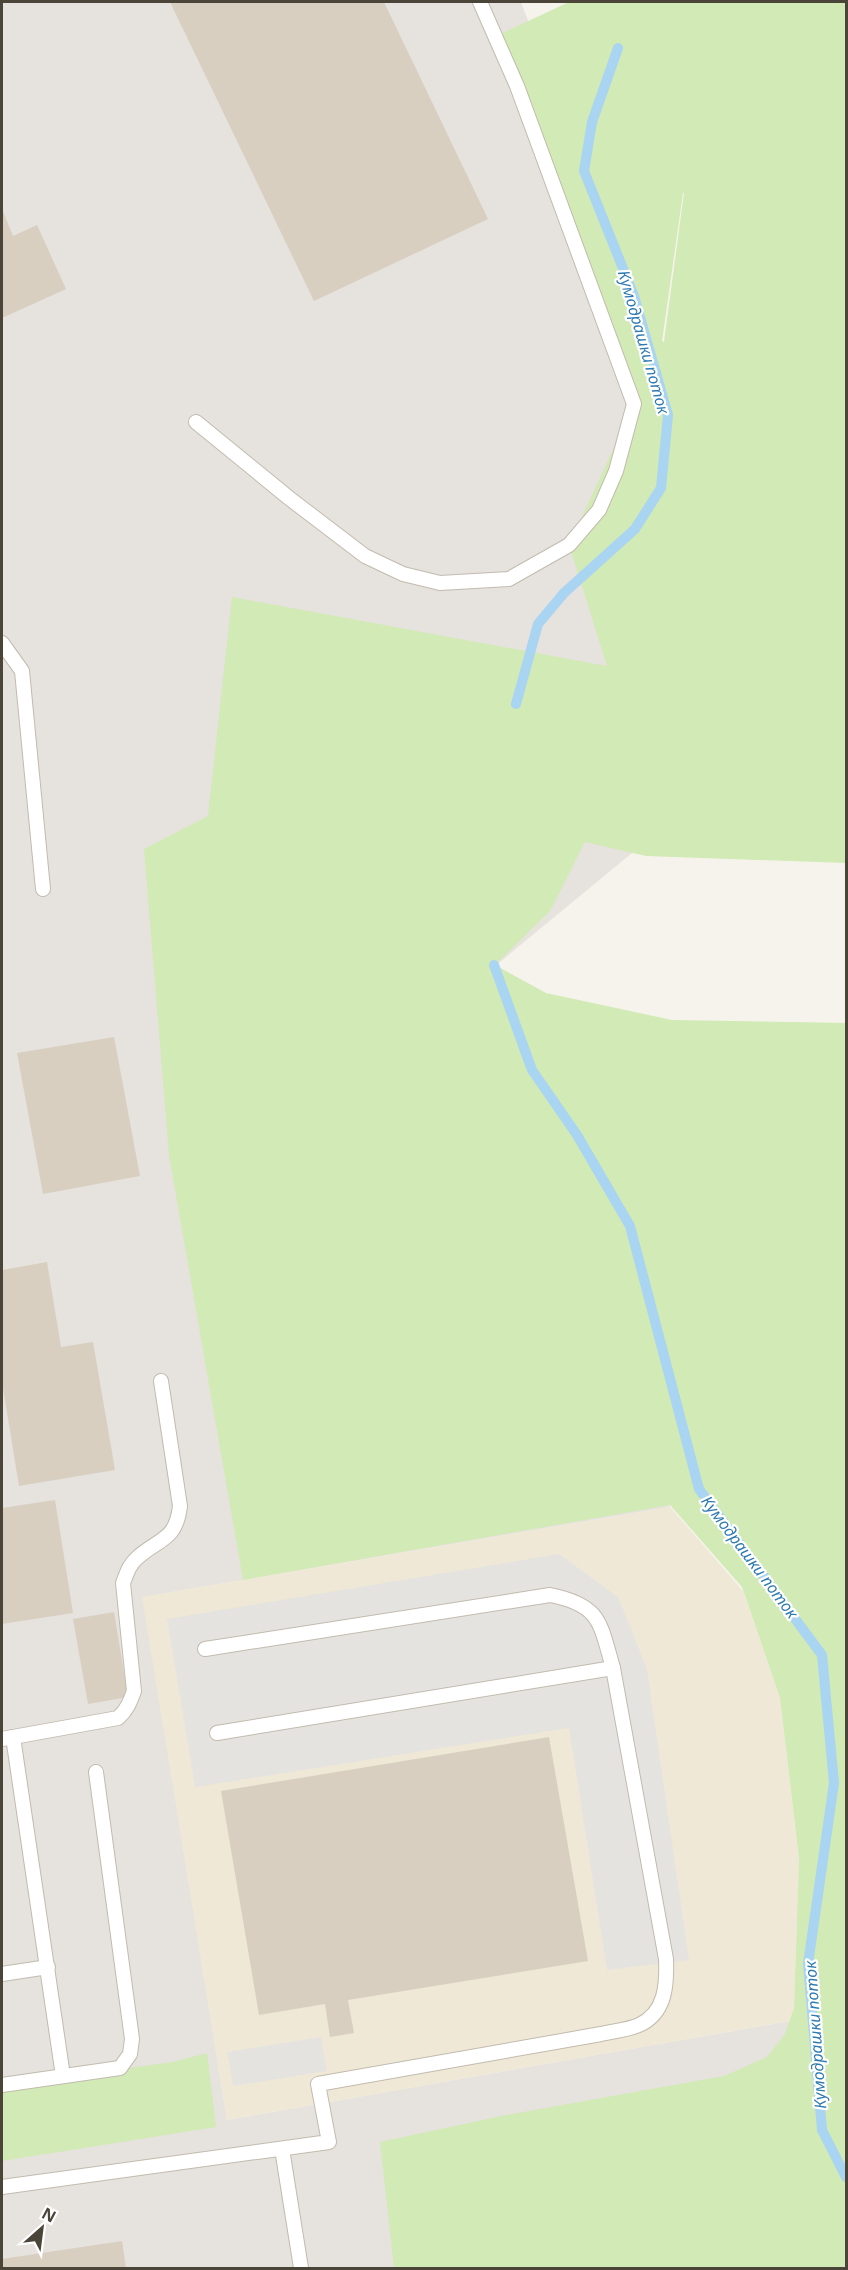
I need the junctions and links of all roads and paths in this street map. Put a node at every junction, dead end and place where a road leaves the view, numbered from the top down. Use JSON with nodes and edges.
{"nodes":[{"id":1,"x":480,"y":2,"type":"edge"},
{"id":2,"x":196,"y":422,"type":"dead end"},
{"id":3,"x":2,"y":643,"type":"edge"},
{"id":4,"x":43,"y":889,"type":"dead end"},
{"id":5,"x":161,"y":1381,"type":"dead end"},
{"id":6,"x":204,"y":1649,"type":"dead end"},
{"id":7,"x":613,"y":1668,"type":"junction"},
{"id":8,"x":217,"y":1733,"type":"dead end"},
{"id":9,"x":8,"y":1738,"type":"edge"},
{"id":10,"x":96,"y":1772,"type":"dead end"},
{"id":11,"x":48,"y":1967,"type":"junction"},
{"id":12,"x":2,"y":1974,"type":"edge"},
{"id":13,"x":63,"y":2076,"type":"junction"},
{"id":14,"x":2,"y":2085,"type":"edge"},
{"id":15,"x":282,"y":2149,"type":"junction"},
{"id":16,"x":2,"y":2187,"type":"edge"},
{"id":17,"x":301,"y":2268,"type":"edge"}],
"edges":[{"from":1,"to":2,"type":"lane"},
{"from":3,"to":4,"type":"lane"},
{"from":5,"to":9,"type":"lane"},
{"from":6,"to":7,"type":"lane"},
{"from":7,"to":8,"type":"lane"},
{"from":7,"to":15,"type":"lane"},
{"from":9,"to":11,"type":"lane"},
{"from":10,"to":13,"type":"lane"},
{"from":11,"to":12,"type":"lane"},
{"from":11,"to":13,"type":"lane"},
{"from":13,"to":14,"type":"lane"},
{"from":15,"to":16,"type":"lane"},
{"from":15,"to":17,"type":"lane"}]}
